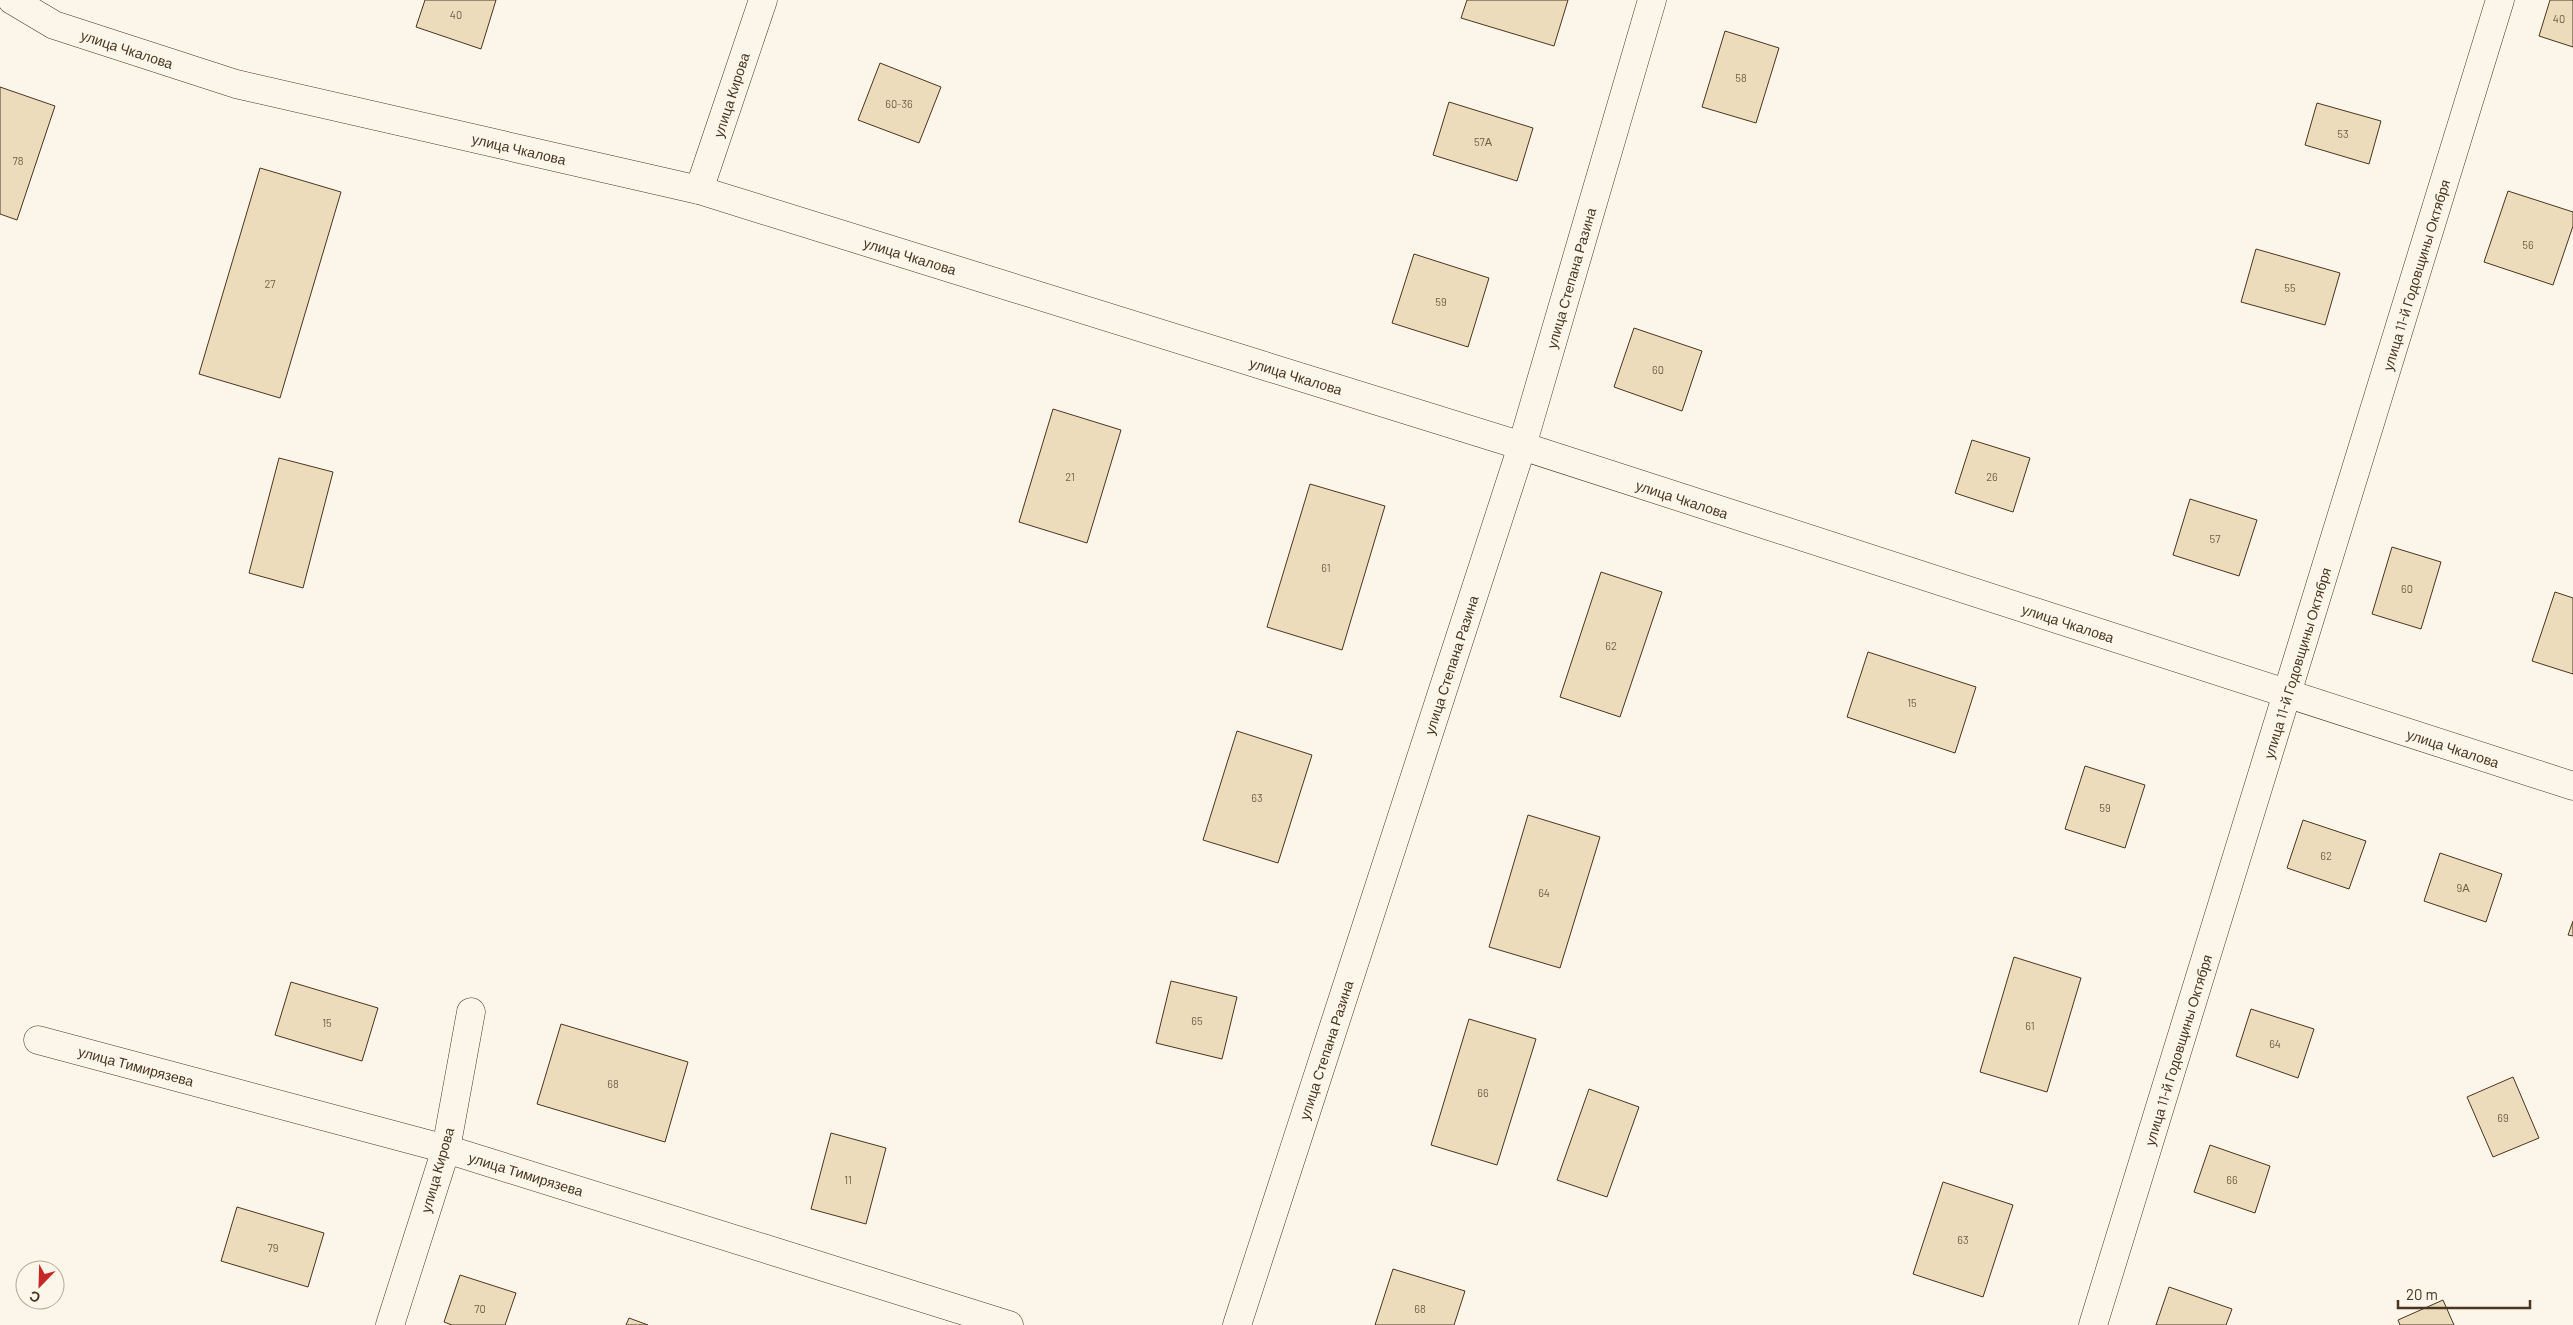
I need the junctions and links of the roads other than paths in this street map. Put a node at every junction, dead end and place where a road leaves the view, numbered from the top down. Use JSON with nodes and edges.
{"nodes":[{"id":1,"x":12,"y":0,"type":"edge"},
{"id":2,"x":763,"y":0,"type":"edge"},
{"id":3,"x":1652,"y":0,"type":"edge"},
{"id":4,"x":2500,"y":0,"type":"edge"},
{"id":5,"x":699,"y":190,"type":"junction"},
{"id":6,"x":1522,"y":446,"type":"junction"},
{"id":7,"x":2288,"y":695,"type":"junction"},
{"id":8,"x":2573,"y":786,"type":"edge"},
{"id":9,"x":471,"y":1012,"type":"dead end"},
{"id":10,"x":38,"y":1040,"type":"dead end"},
{"id":11,"x":446,"y":1149,"type":"junction"},
{"id":12,"x":390,"y":1325,"type":"edge"},
{"id":13,"x":1008,"y":1325,"type":"edge"},
{"id":14,"x":1237,"y":1325,"type":"edge"},
{"id":15,"x":2093,"y":1325,"type":"edge"}],
"edges":[{"from":1,"to":5,"type":"street","name":"улица Чкалова"},
{"from":2,"to":5,"type":"street","name":"улица Кирова"},
{"from":3,"to":6,"type":"street","name":"улица Степана Разина"},
{"from":4,"to":7,"type":"street","name":"улица 11-й Годовщины Октября"},
{"from":5,"to":6,"type":"street","name":"улица Чкалова"},
{"from":6,"to":7,"type":"street","name":"улица Чкалова"},
{"from":6,"to":14,"type":"street","name":"улица Степана Разина"},
{"from":7,"to":8,"type":"street","name":"улица Чкалова"},
{"from":7,"to":15,"type":"street","name":"улица 11-й Годовщины Октября"},
{"from":9,"to":11,"type":"street","name":"улица Кирова"},
{"from":10,"to":11,"type":"street","name":"улица Тимирязева"},
{"from":11,"to":12,"type":"street","name":"улица Кирова"},
{"from":11,"to":13,"type":"street","name":"улица Тимирязева"}]}
